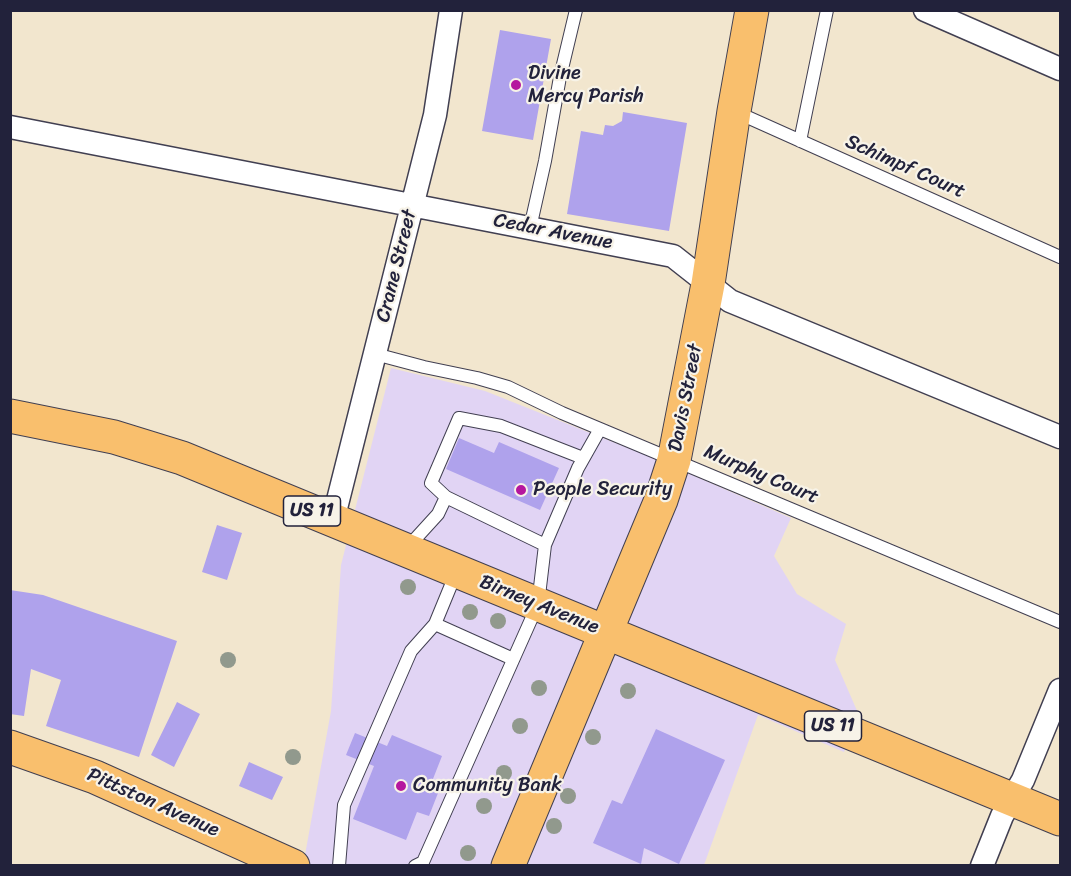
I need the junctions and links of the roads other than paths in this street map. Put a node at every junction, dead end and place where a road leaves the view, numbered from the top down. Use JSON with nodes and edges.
{"nodes":[{"id":1,"x":451,"y":10,"type":"edge"},
{"id":2,"x":576,"y":10,"type":"edge"},
{"id":3,"x":752,"y":10,"type":"edge"},
{"id":4,"x":827,"y":10,"type":"edge"},
{"id":5,"x":925,"y":10,"type":"edge"},
{"id":6,"x":1060,"y":69,"type":"edge"},
{"id":7,"x":734,"y":111,"type":"junction"},
{"id":8,"x":10,"y":127,"type":"edge"},
{"id":9,"x":800,"y":141,"type":"junction"},
{"id":10,"x":413,"y":205,"type":"junction"},
{"id":11,"x":530,"y":228,"type":"junction"},
{"id":12,"x":1060,"y":257,"type":"edge"},
{"id":13,"x":708,"y":284,"type":"junction"},
{"id":14,"x":375,"y":354,"type":"junction"},
{"id":15,"x":10,"y":416,"type":"edge"},
{"id":16,"x":600,"y":429,"type":"junction"},
{"id":17,"x":1060,"y":437,"type":"edge"},
{"id":18,"x":583,"y":458,"type":"junction"},
{"id":19,"x":674,"y":460,"type":"junction"},
{"id":20,"x":446,"y":496,"type":"junction"},
{"id":21,"x":333,"y":520,"type":"junction"},
{"id":22,"x":545,"y":545,"type":"junction"},
{"id":23,"x":406,"y":550,"type":"junction"},
{"id":24,"x":456,"y":571,"type":"junction"},
{"id":25,"x":538,"y":604,"type":"junction"},
{"id":26,"x":1060,"y":622,"type":"edge"},
{"id":27,"x":435,"y":624,"type":"junction"},
{"id":28,"x":606,"y":632,"type":"junction"},
{"id":29,"x":513,"y":659,"type":"junction"},
{"id":30,"x":1060,"y":690,"type":"edge"},
{"id":31,"x":10,"y":747,"type":"edge"},
{"id":32,"x":1012,"y":799,"type":"junction"},
{"id":33,"x":1060,"y":819,"type":"edge"},
{"id":34,"x":419,"y":864,"type":"edge"},
{"id":35,"x":293,"y":866,"type":"edge"},
{"id":36,"x":339,"y":866,"type":"edge"},
{"id":37,"x":508,"y":866,"type":"edge"},
{"id":38,"x":982,"y":866,"type":"edge"}],
"edges":[{"from":1,"to":10,"type":"street","name":"Crane Street"},
{"from":2,"to":11,"type":"lane"},
{"from":3,"to":7,"type":"main road","name":"Davis Street"},
{"from":4,"to":9,"type":"lane"},
{"from":5,"to":6,"type":"street"},
{"from":7,"to":9,"type":"lane","name":"Schimpf Court"},
{"from":7,"to":13,"type":"main road","name":"Davis Street"},
{"from":8,"to":10,"type":"street","name":"Cedar Avenue"},
{"from":9,"to":12,"type":"lane","name":"Schimpf Court"},
{"from":10,"to":11,"type":"street","name":"Cedar Avenue"},
{"from":10,"to":14,"type":"street","name":"Crane Street"},
{"from":11,"to":13,"type":"street","name":"Cedar Avenue"},
{"from":13,"to":17,"type":"street","name":"Cedar Avenue"},
{"from":13,"to":19,"type":"main road","name":"Davis Street"},
{"from":14,"to":16,"type":"lane","name":"Murphy Court"},
{"from":14,"to":21,"type":"street","name":"Crane Street"},
{"from":15,"to":21,"type":"main road","name":"Birney Avenue","number":"US 11"},
{"from":16,"to":18,"type":"lane"},
{"from":16,"to":19,"type":"lane","name":"Murphy Court"},
{"from":18,"to":20,"type":"lane"},
{"from":18,"to":22,"type":"lane"},
{"from":19,"to":26,"type":"lane","name":"Murphy Court"},
{"from":19,"to":28,"type":"main road","name":"Davis Street"},
{"from":20,"to":22,"type":"lane"},
{"from":20,"to":23,"type":"lane"},
{"from":21,"to":23,"type":"main road","name":"Birney Avenue","number":"US 11"},
{"from":22,"to":25,"type":"lane"},
{"from":23,"to":24,"type":"main road","name":"Birney Avenue","number":"US 11"},
{"from":24,"to":25,"type":"main road","name":"Birney Avenue","number":"US 11"},
{"from":24,"to":27,"type":"lane"},
{"from":25,"to":28,"type":"main road","name":"Birney Avenue","number":"US 11"},
{"from":25,"to":29,"type":"lane"},
{"from":27,"to":29,"type":"lane"},
{"from":27,"to":36,"type":"lane"},
{"from":28,"to":32,"type":"main road","name":"Birney Avenue","number":"US 11"},
{"from":28,"to":37,"type":"main road","name":"Davis Street"},
{"from":29,"to":34,"type":"lane"},
{"from":30,"to":32,"type":"street"},
{"from":31,"to":35,"type":"main road","name":"Pittston Avenue"},
{"from":32,"to":33,"type":"main road","name":"Birney Avenue","number":"US 11"},
{"from":32,"to":38,"type":"street"}]}
